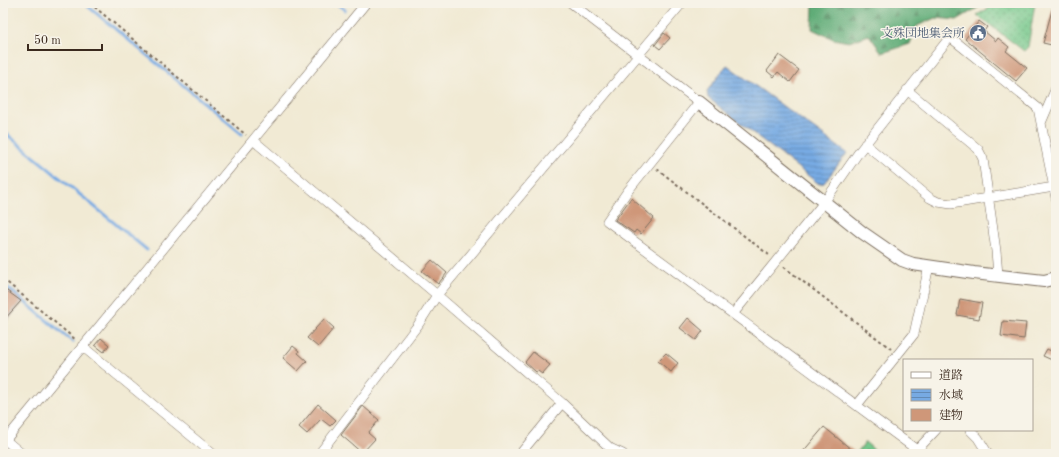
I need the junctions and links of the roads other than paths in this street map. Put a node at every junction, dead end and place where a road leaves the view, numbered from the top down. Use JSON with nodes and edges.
{"nodes":[{"id":1,"x":366,"y":3,"type":"edge"},
{"id":2,"x":572,"y":3,"type":"edge"},
{"id":3,"x":682,"y":3,"type":"edge"},
{"id":4,"x":638,"y":56,"type":"junction"},
{"id":5,"x":1056,"y":88,"type":"edge"},
{"id":6,"x":907,"y":90,"type":"junction"},
{"id":7,"x":699,"y":102,"type":"junction"},
{"id":8,"x":1041,"y":124,"type":"junction"},
{"id":9,"x":253,"y":140,"type":"junction"},
{"id":10,"x":865,"y":144,"type":"junction"},
{"id":11,"x":1054,"y":187,"type":"junction"},
{"id":12,"x":1056,"y":198,"type":"edge"},
{"id":13,"x":989,"y":199,"type":"junction"},
{"id":14,"x":825,"y":201,"type":"junction"},
{"id":15,"x":929,"y":266,"type":"junction"},
{"id":16,"x":998,"y":275,"type":"junction"},
{"id":17,"x":1056,"y":278,"type":"edge"},
{"id":18,"x":437,"y":295,"type":"junction"},
{"id":19,"x":733,"y":314,"type":"junction"},
{"id":20,"x":82,"y":346,"type":"junction"},
{"id":21,"x":562,"y":403,"type":"junction"},
{"id":22,"x":857,"y":405,"type":"junction"},
{"id":23,"x":935,"y":431,"type":"edge"},
{"id":24,"x":971,"y":431,"type":"edge"},
{"id":25,"x":4,"y":440,"type":"edge"},
{"id":26,"x":22,"y":454,"type":"edge"},
{"id":27,"x":213,"y":454,"type":"edge"},
{"id":28,"x":319,"y":454,"type":"edge"},
{"id":29,"x":520,"y":454,"type":"edge"},
{"id":30,"x":623,"y":454,"type":"edge"},
{"id":31,"x":988,"y":454,"type":"edge"}],
"edges":[{"from":1,"to":9,"type":"street"},
{"from":2,"to":4,"type":"street"},
{"from":3,"to":4,"type":"street"},
{"from":4,"to":7,"type":"street"},
{"from":4,"to":18,"type":"street"},
{"from":5,"to":8,"type":"street"},
{"from":6,"to":8,"type":"street"},
{"from":6,"to":10,"type":"street"},
{"from":6,"to":13,"type":"street"},
{"from":7,"to":14,"type":"street"},
{"from":7,"to":19,"type":"street"},
{"from":8,"to":11,"type":"street"},
{"from":9,"to":18,"type":"street"},
{"from":9,"to":20,"type":"street"},
{"from":10,"to":13,"type":"street"},
{"from":10,"to":14,"type":"street"},
{"from":11,"to":12,"type":"street"},
{"from":11,"to":13,"type":"street"},
{"from":13,"to":16,"type":"street"},
{"from":14,"to":15,"type":"street"},
{"from":14,"to":19,"type":"street"},
{"from":15,"to":16,"type":"street"},
{"from":15,"to":22,"type":"street"},
{"from":16,"to":17,"type":"street"},
{"from":18,"to":21,"type":"street"},
{"from":18,"to":28,"type":"street"},
{"from":19,"to":22,"type":"street"},
{"from":20,"to":25,"type":"street"},
{"from":20,"to":27,"type":"street"},
{"from":21,"to":29,"type":"street"},
{"from":21,"to":30,"type":"street"},
{"from":22,"to":23,"type":"street"},
{"from":24,"to":31,"type":"street"},
{"from":25,"to":26,"type":"street"}]}
